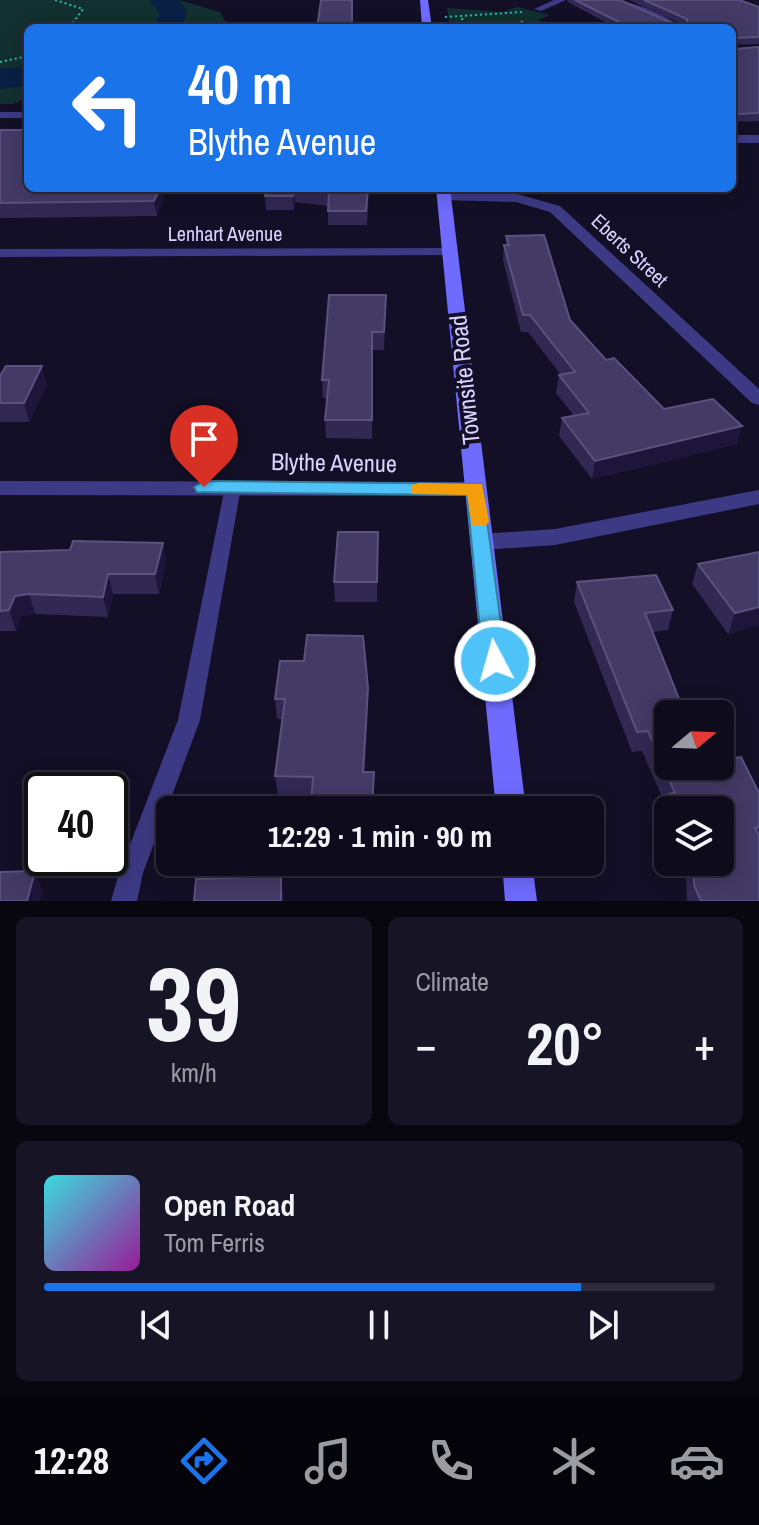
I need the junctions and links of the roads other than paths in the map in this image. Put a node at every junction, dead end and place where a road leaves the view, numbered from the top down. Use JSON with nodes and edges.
{"nodes":[{"id":1,"x":424,"y":0,"type":"edge"},
{"id":2,"x":562,"y":0,"type":"edge"},
{"id":3,"x":611,"y":0,"type":"edge"},
{"id":4,"x":538,"y":9,"type":"road end"},
{"id":5,"x":427,"y":24,"type":"edge"},
{"id":6,"x":672,"y":24,"type":"edge"},
{"id":7,"x":0,"y":115,"type":"edge"},
{"id":8,"x":24,"y":115,"type":"edge"},
{"id":9,"x":736,"y":139,"type":"edge"},
{"id":10,"x":759,"y":139,"type":"edge"},
{"id":11,"x":443,"y":193,"type":"edge"},
{"id":12,"x":450,"y":252,"type":"junction"},
{"id":13,"x":0,"y":253,"type":"edge"},
{"id":14,"x":759,"y":399,"type":"edge"},
{"id":15,"x":233,"y":487,"type":"junction"},
{"id":16,"x":0,"y":488,"type":"edge"},
{"id":17,"x":476,"y":489,"type":"junction"},
{"id":18,"x":759,"y":497,"type":"edge"},
{"id":19,"x":482,"y":542,"type":"junction"},
{"id":20,"x":509,"y":796,"type":"edge"},
{"id":21,"x":518,"y":876,"type":"edge"},
{"id":22,"x":124,"y":901,"type":"edge"},
{"id":23,"x":521,"y":901,"type":"edge"}],
"edges":[{"from":1,"to":5,"type":"street"},
{"from":2,"to":4,"type":"street"},
{"from":3,"to":6,"type":"lane"},
{"from":7,"to":8,"type":"street"},
{"from":9,"to":10,"type":"street"},
{"from":11,"to":12,"type":"street","name":"Townsite Road"},
{"from":11,"to":14,"type":"street","name":"Eberts Street"},
{"from":12,"to":13,"type":"street","name":"Lenhart Avenue"},
{"from":12,"to":17,"type":"street","name":"Townsite Road"},
{"from":15,"to":16,"type":"street","name":"Blythe Avenue"},
{"from":15,"to":17,"type":"street","name":"Blythe Avenue"},
{"from":15,"to":22,"type":"lane"},
{"from":17,"to":19,"type":"street","name":"Townsite Road"},
{"from":18,"to":19,"type":"street"},
{"from":19,"to":20,"type":"street","name":"Townsite Road"},
{"from":21,"to":23,"type":"street"}]}
